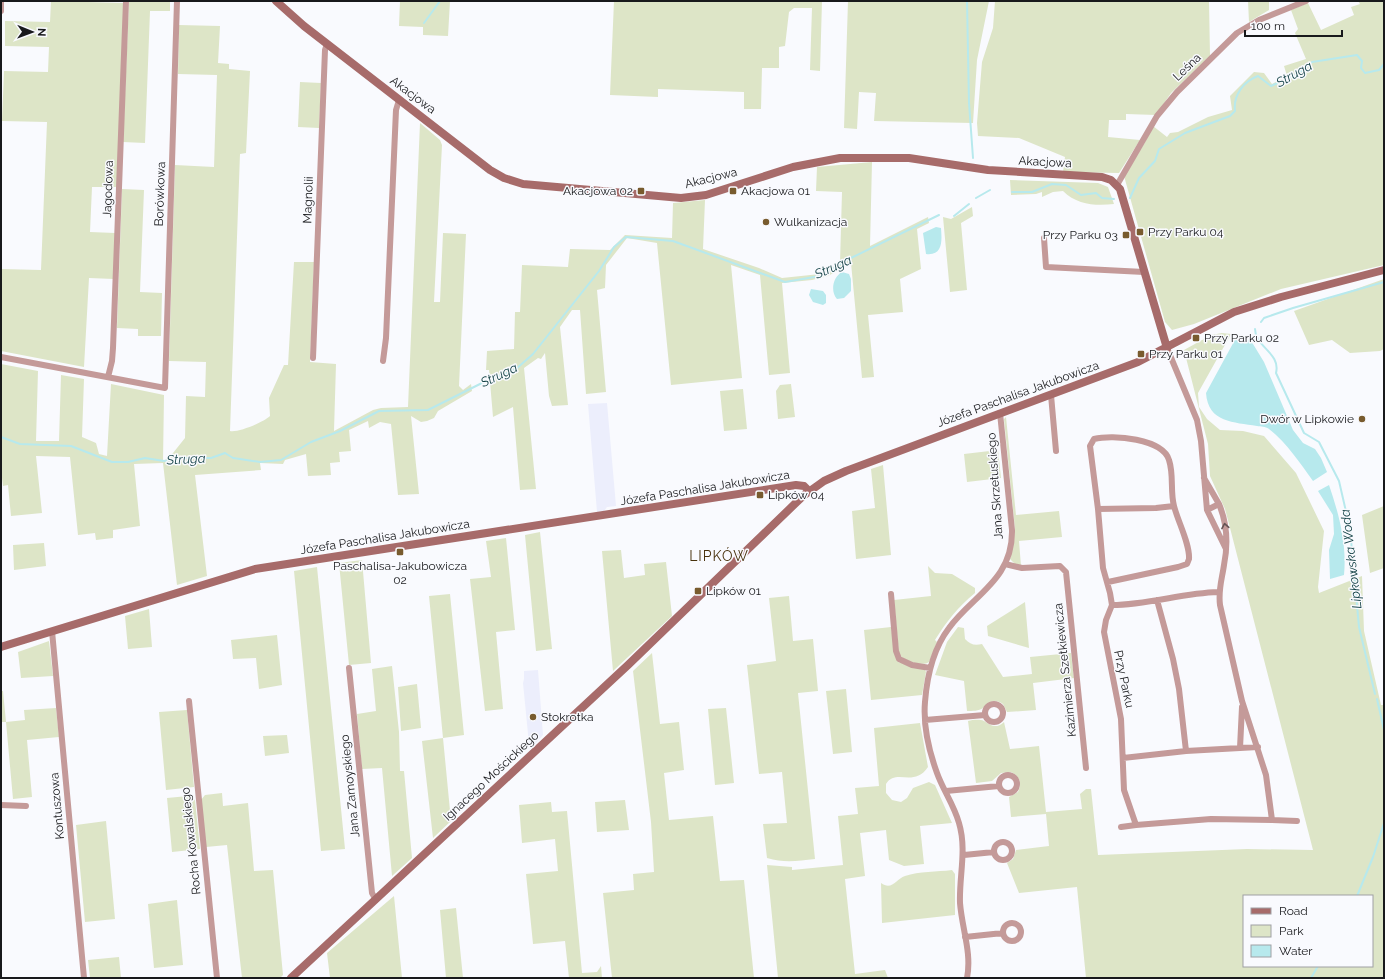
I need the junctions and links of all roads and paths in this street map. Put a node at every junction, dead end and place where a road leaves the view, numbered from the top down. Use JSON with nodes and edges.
{"nodes":[{"id":1,"x":1,"y":1,"type":"edge"},
{"id":2,"x":126,"y":1,"type":"edge"},
{"id":3,"x":177,"y":1,"type":"edge"},
{"id":4,"x":276,"y":1,"type":"edge"},
{"id":5,"x":1306,"y":1,"type":"edge"},
{"id":6,"x":1,"y":11,"type":"edge"},
{"id":7,"x":327,"y":44,"type":"junction"},
{"id":8,"x":399,"y":100,"type":"junction"},
{"id":9,"x":1117,"y":185,"type":"junction"},
{"id":10,"x":1044,"y":238,"type":"dead end"},
{"id":11,"x":1384,"y":270,"type":"edge"},
{"id":12,"x":1144,"y":272,"type":"junction"},
{"id":13,"x":1167,"y":348,"type":"junction"},
{"id":14,"x":1,"y":357,"type":"edge"},
{"id":15,"x":313,"y":358,"type":"dead end"},
{"id":16,"x":383,"y":361,"type":"dead end"},
{"id":17,"x":108,"y":377,"type":"junction"},
{"id":18,"x":1051,"y":395,"type":"junction"},
{"id":19,"x":1000,"y":413,"type":"junction"},
{"id":20,"x":1056,"y":451,"type":"dead end"},
{"id":21,"x":1204,"y":478,"type":"junction"},
{"id":22,"x":810,"y":491,"type":"junction"},
{"id":23,"x":1219,"y":504,"type":"junction"},
{"id":24,"x":1174,"y":506,"type":"junction"},
{"id":25,"x":1098,"y":509,"type":"junction"},
{"id":26,"x":1207,"y":510,"type":"junction"},
{"id":27,"x":1226,"y":549,"type":"junction"},
{"id":28,"x":1005,"y":564,"type":"junction"},
{"id":29,"x":1108,"y":582,"type":"junction"},
{"id":30,"x":1218,"y":592,"type":"junction"},
{"id":31,"x":891,"y":594,"type":"dead end"},
{"id":32,"x":1157,"y":600,"type":"junction"},
{"id":33,"x":1112,"y":605,"type":"junction"},
{"id":34,"x":52,"y":631,"type":"junction"},
{"id":35,"x":1,"y":648,"type":"edge"},
{"id":36,"x":350,"y":668,"type":"dead end"},
{"id":37,"x":930,"y":668,"type":"junction"},
{"id":38,"x":188,"y":701,"type":"dead end"},
{"id":39,"x":1242,"y":701,"type":"junction"},
{"id":40,"x":985,"y":715,"type":"dead end"},
{"id":41,"x":925,"y":720,"type":"junction"},
{"id":42,"x":1258,"y":747,"type":"junction"},
{"id":43,"x":1240,"y":748,"type":"junction"},
{"id":44,"x":1186,"y":751,"type":"junction"},
{"id":45,"x":1123,"y":758,"type":"junction"},
{"id":46,"x":1086,"y":768,"type":"dead end"},
{"id":47,"x":999,"y":786,"type":"dead end"},
{"id":48,"x":946,"y":791,"type":"junction"},
{"id":49,"x":1,"y":805,"type":"edge"},
{"id":50,"x":26,"y":806,"type":"dead end"},
{"id":51,"x":1272,"y":820,"type":"junction"},
{"id":52,"x":1297,"y":821,"type":"dead end"},
{"id":53,"x":1136,"y":825,"type":"junction"},
{"id":54,"x":1121,"y":827,"type":"dead end"},
{"id":55,"x":994,"y":852,"type":"dead end"},
{"id":56,"x":964,"y":855,"type":"junction"},
{"id":57,"x":376,"y":900,"type":"junction"},
{"id":58,"x":1003,"y":933,"type":"dead end"},
{"id":59,"x":965,"y":937,"type":"junction"},
{"id":60,"x":84,"y":978,"type":"edge"},
{"id":61,"x":217,"y":978,"type":"edge"},
{"id":62,"x":291,"y":978,"type":"edge"},
{"id":63,"x":967,"y":978,"type":"edge"}],
"edges":[{"from":1,"to":6,"type":"street"},
{"from":2,"to":17,"type":"street","name":"Jagodowa"},
{"from":3,"to":17,"type":"street","name":"Borówkowa"},
{"from":4,"to":7,"type":"street","name":"Akacjowa"},
{"from":5,"to":9,"type":"street","name":"Leśna"},
{"from":7,"to":8,"type":"street","name":"Akacjowa"},
{"from":7,"to":15,"type":"street","name":"Magnolii"},
{"from":8,"to":9,"type":"street","name":"Akacjowa"},
{"from":8,"to":16,"type":"street"},
{"from":9,"to":12,"type":"street"},
{"from":10,"to":12,"type":"street"},
{"from":11,"to":13,"type":"street","name":"Józefa Paschalisa Jakubowicza"},
{"from":12,"to":13,"type":"street"},
{"from":13,"to":18,"type":"street","name":"Józefa Paschalisa Jakubowicza"},
{"from":13,"to":21,"type":"street"},
{"from":14,"to":17,"type":"street"},
{"from":18,"to":19,"type":"street","name":"Józefa Paschalisa Jakubowicza"},
{"from":18,"to":20,"type":"street"},
{"from":19,"to":22,"type":"street","name":"Józefa Paschalisa Jakubowicza"},
{"from":19,"to":28,"type":"street","name":"Jana Skrzetuskiego"},
{"from":21,"to":23,"type":"street"},
{"from":21,"to":26,"type":"street"},
{"from":22,"to":34,"type":"street","name":"Józefa Paschalisa Jakubowicza"},
{"from":22,"to":57,"type":"street","name":"Ignacego Mościckiego"},
{"from":23,"to":26,"type":"street"},
{"from":27,"to":23,"type":"street","one_way":true},
{"from":24,"to":25,"type":"street"},
{"from":24,"to":25,"type":"street","name":"Przy Parku"},
{"from":24,"to":29,"type":"street","name":"Przy Parku"},
{"from":25,"to":29,"type":"street","name":"Przy Parku"},
{"from":26,"to":27,"type":"street"},
{"from":27,"to":30,"type":"street"},
{"from":28,"to":37,"type":"street","name":"Jana Skrzetuskiego"},
{"from":28,"to":46,"type":"street","name":"Kazimierza Szetkiewicza"},
{"from":29,"to":33,"type":"street","name":"Przy Parku"},
{"from":30,"to":32,"type":"street"},
{"from":30,"to":39,"type":"street"},
{"from":31,"to":37,"type":"street"},
{"from":32,"to":33,"type":"street"},
{"from":32,"to":44,"type":"street"},
{"from":33,"to":45,"type":"street","name":"Przy Parku"},
{"from":34,"to":35,"type":"street","name":"Józefa Paschalisa Jakubowicza"},
{"from":34,"to":60,"type":"street","name":"Kontuszowa"},
{"from":36,"to":57,"type":"street","name":"Jana Zamoyskiego"},
{"from":37,"to":41,"type":"street","name":"Jana Skrzetuskiego"},
{"from":38,"to":61,"type":"street","name":"Rocha Kowalskiego"},
{"from":39,"to":42,"type":"street"},
{"from":39,"to":43,"type":"street"},
{"from":40,"to":41,"type":"street"},
{"from":41,"to":48,"type":"street","name":"Jana Skrzetuskiego"},
{"from":42,"to":43,"type":"street"},
{"from":42,"to":51,"type":"street"},
{"from":43,"to":44,"type":"street"},
{"from":44,"to":45,"type":"street"},
{"from":45,"to":53,"type":"street","name":"Przy Parku"},
{"from":47,"to":48,"type":"street"},
{"from":48,"to":56,"type":"street","name":"Jana Skrzetuskiego"},
{"from":49,"to":50,"type":"street"},
{"from":51,"to":52,"type":"street"},
{"from":51,"to":53,"type":"street"},
{"from":53,"to":54,"type":"street"},
{"from":55,"to":56,"type":"street"},
{"from":56,"to":59,"type":"street","name":"Jana Skrzetuskiego"},
{"from":57,"to":62,"type":"street","name":"Ignacego Mościckiego"},
{"from":58,"to":59,"type":"street"},
{"from":59,"to":63,"type":"street","name":"Jana Skrzetuskiego"}]}
